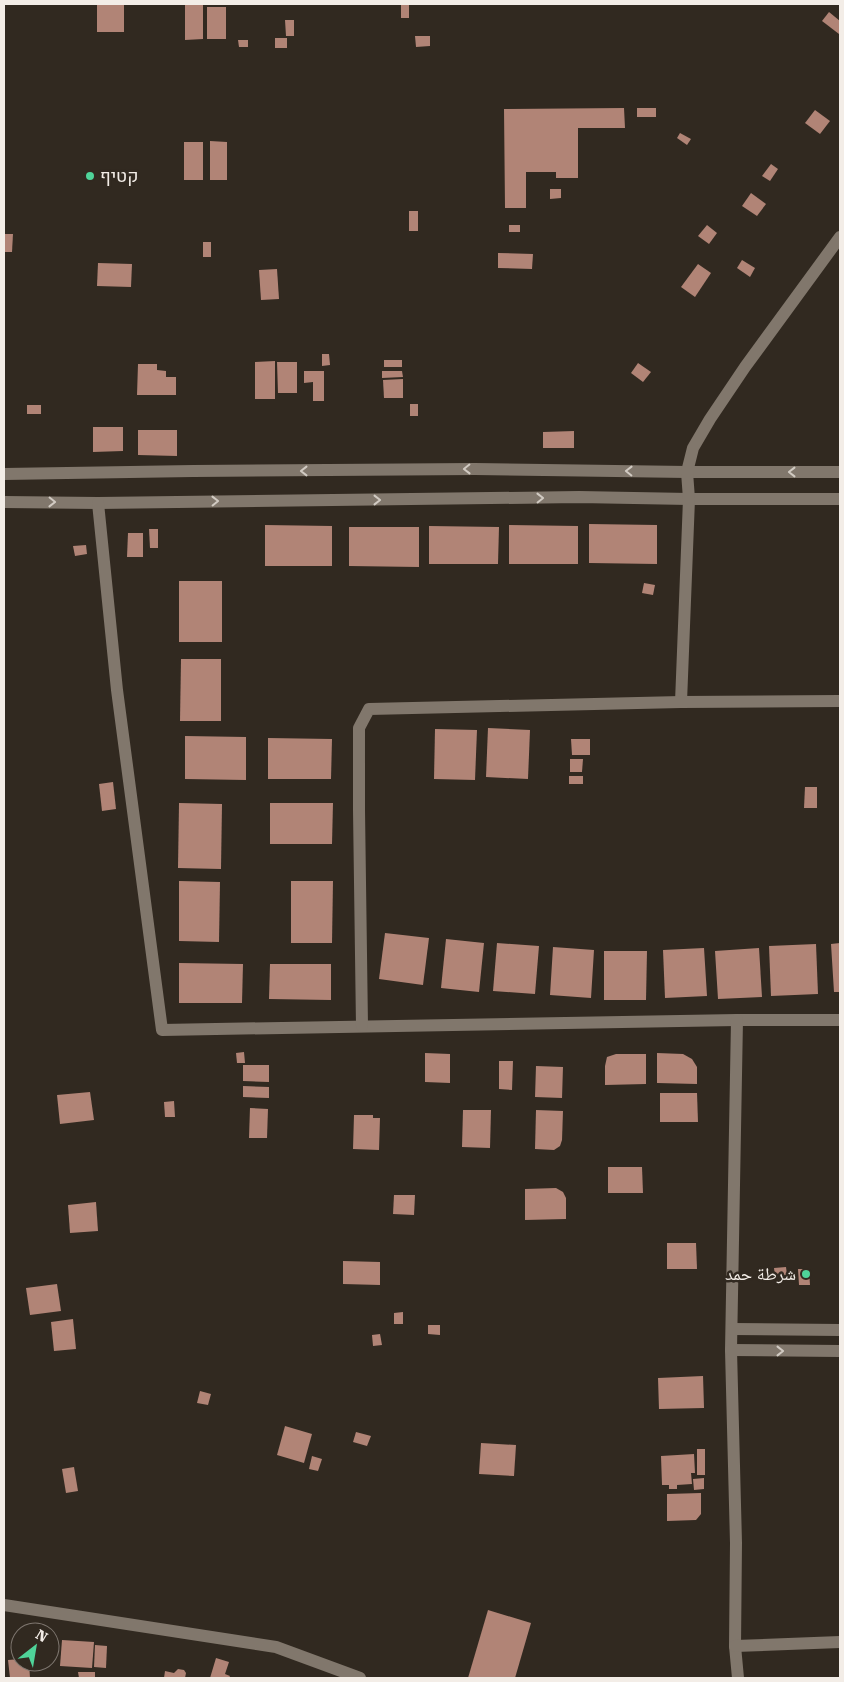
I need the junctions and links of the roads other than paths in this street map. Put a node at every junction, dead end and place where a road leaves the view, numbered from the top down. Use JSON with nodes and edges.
{"nodes":[{"id":1,"x":840,"y":237,"type":"edge"},
{"id":2,"x":687,"y":472,"type":"junction"},
{"id":3,"x":840,"y":472,"type":"edge"},
{"id":4,"x":4,"y":474,"type":"edge"},
{"id":5,"x":840,"y":498,"type":"edge"},
{"id":6,"x":689,"y":499,"type":"junction"},
{"id":7,"x":4,"y":502,"type":"edge"},
{"id":8,"x":98,"y":503,"type":"junction"},
{"id":9,"x":840,"y":700,"type":"edge"},
{"id":10,"x":681,"y":702,"type":"junction"},
{"id":11,"x":737,"y":1020,"type":"junction"},
{"id":12,"x":840,"y":1020,"type":"edge"},
{"id":13,"x":362,"y":1026,"type":"junction"},
{"id":14,"x":732,"y":1329,"type":"junction"},
{"id":15,"x":840,"y":1330,"type":"edge"},
{"id":16,"x":731,"y":1350,"type":"junction"},
{"id":17,"x":840,"y":1351,"type":"edge"},
{"id":18,"x":4,"y":1605,"type":"edge"},
{"id":19,"x":840,"y":1642,"type":"edge"},
{"id":20,"x":735,"y":1646,"type":"junction"},
{"id":21,"x":360,"y":1678,"type":"edge"},
{"id":22,"x":738,"y":1678,"type":"edge"}],
"edges":[{"from":1,"to":2,"type":"street"},
{"from":3,"to":2,"type":"street","one_way":true},
{"from":2,"to":4,"type":"street","one_way":true},
{"from":2,"to":6,"type":"street"},
{"from":5,"to":6,"type":"street"},
{"from":8,"to":6,"type":"street","one_way":true},
{"from":6,"to":10,"type":"street"},
{"from":7,"to":8,"type":"street","one_way":true},
{"from":8,"to":13,"type":"street"},
{"from":9,"to":10,"type":"street"},
{"from":10,"to":13,"type":"street"},
{"from":11,"to":12,"type":"street"},
{"from":11,"to":13,"type":"street"},
{"from":11,"to":14,"type":"street"},
{"from":14,"to":15,"type":"street"},
{"from":14,"to":16,"type":"street"},
{"from":16,"to":17,"type":"street","one_way":true},
{"from":16,"to":20,"type":"street"},
{"from":18,"to":21,"type":"street"},
{"from":19,"to":20,"type":"street"},
{"from":20,"to":22,"type":"street"}]}
